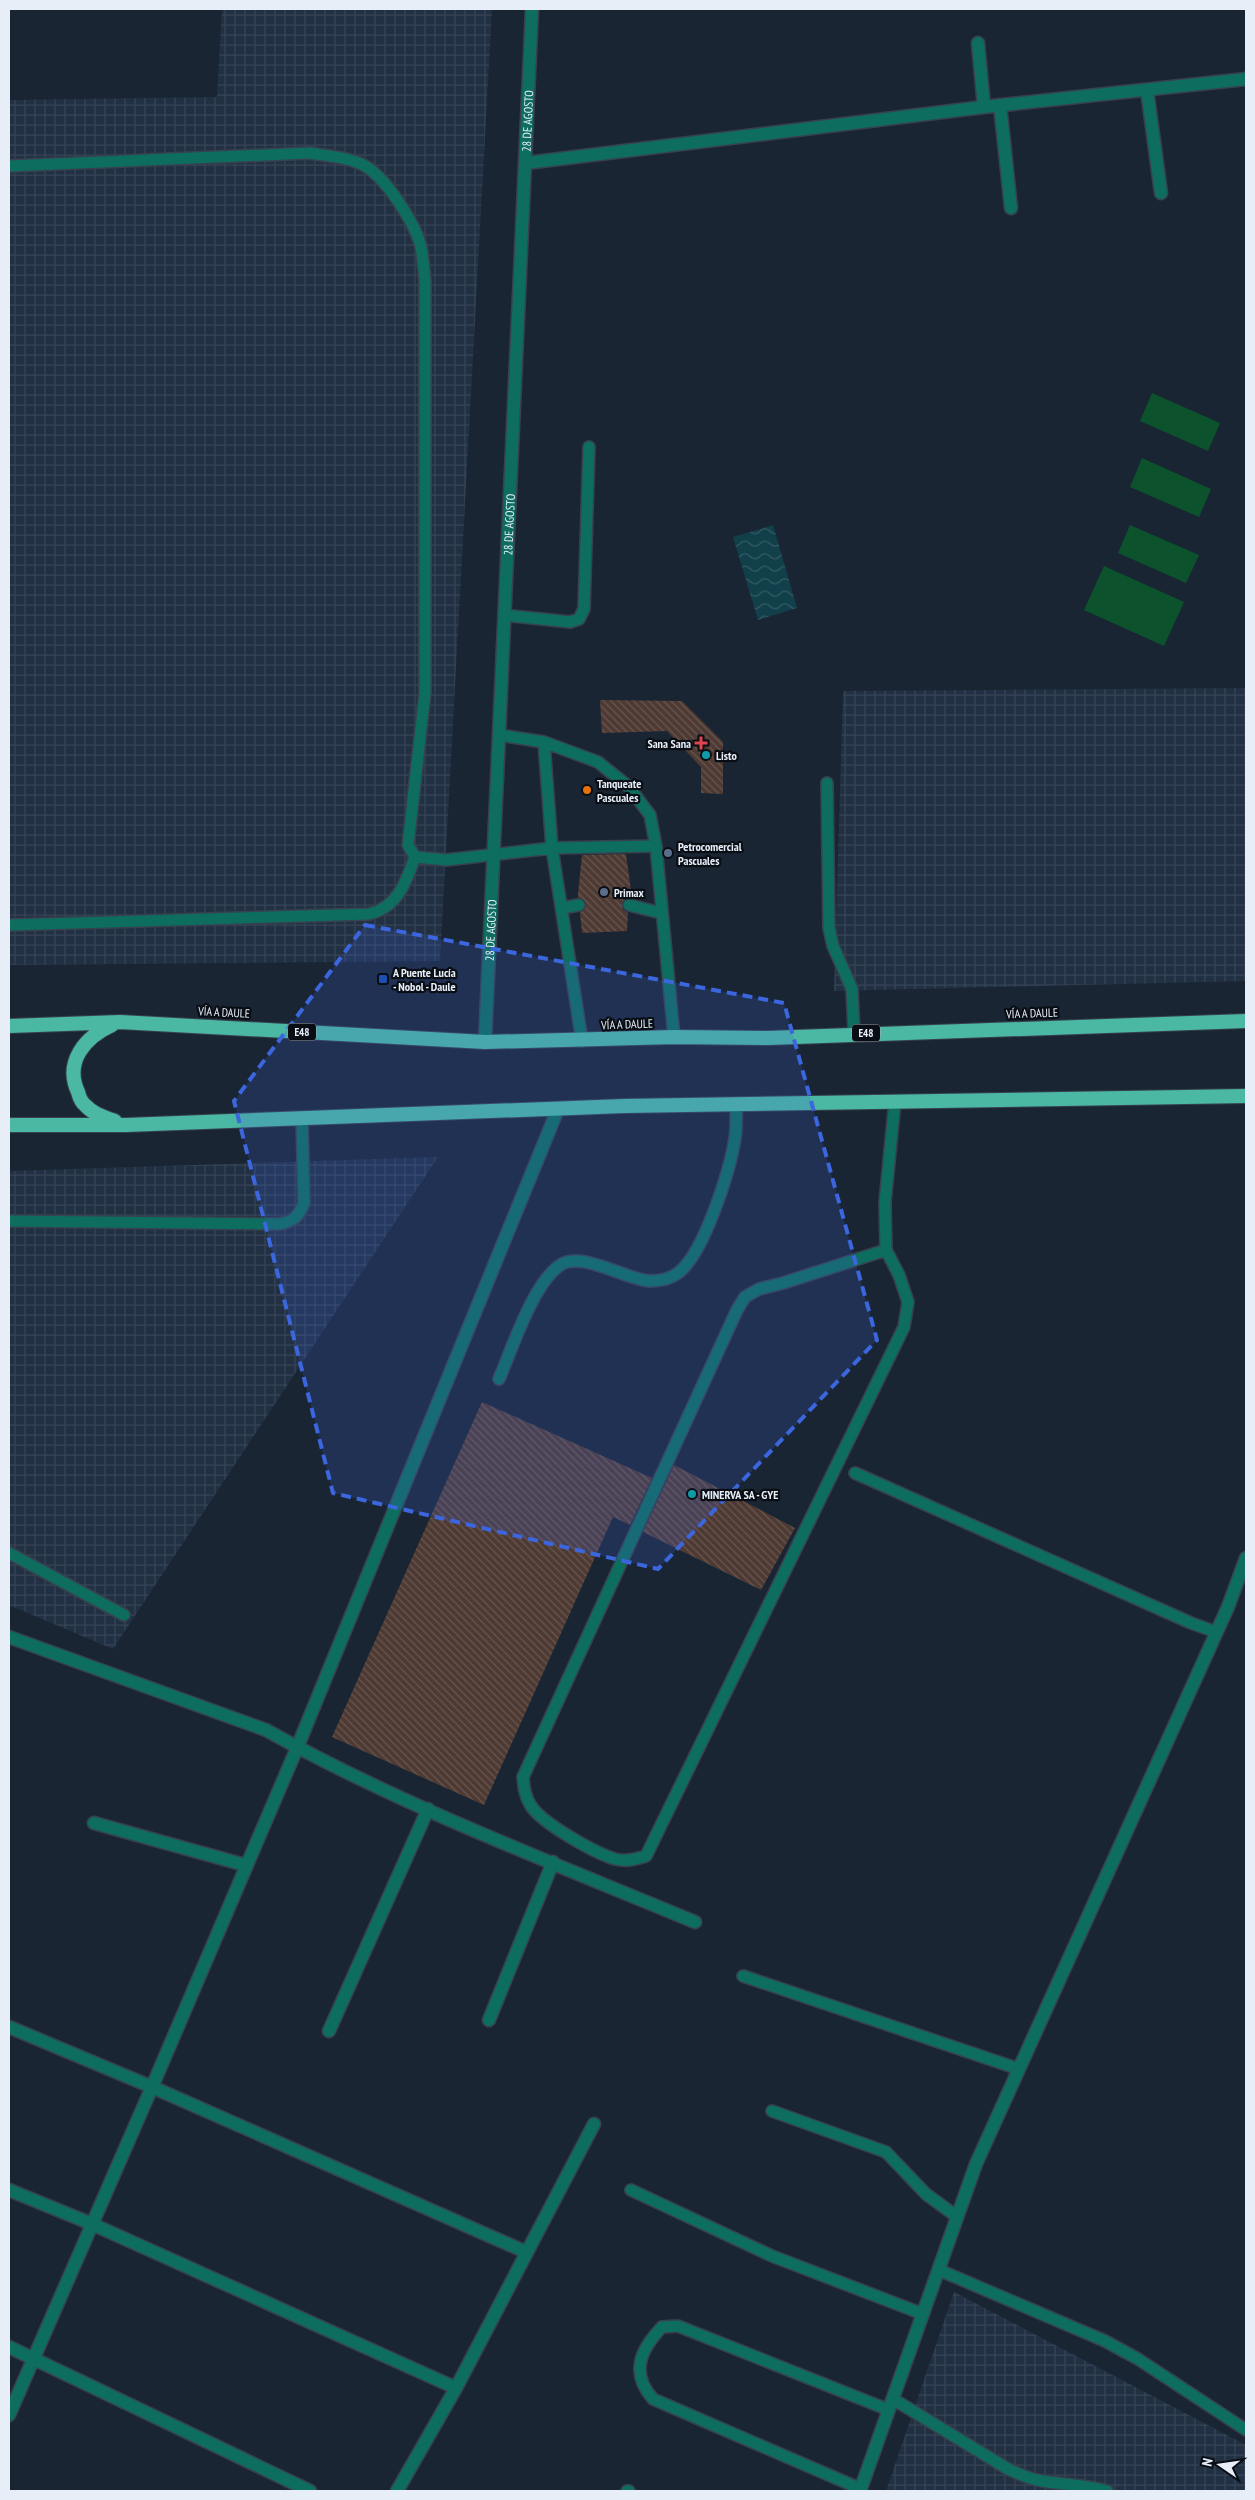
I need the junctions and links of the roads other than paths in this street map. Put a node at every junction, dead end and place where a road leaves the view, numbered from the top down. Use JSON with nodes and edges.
{"nodes":[{"id":1,"x":532,"y":9,"type":"edge"},
{"id":2,"x":978,"y":43,"type":"dead end"},
{"id":3,"x":1246,"y":79,"type":"edge"},
{"id":4,"x":1147,"y":90,"type":"junction"},
{"id":5,"x":1000,"y":105,"type":"junction"},
{"id":6,"x":984,"y":107,"type":"junction"},
{"id":7,"x":526,"y":163,"type":"junction"},
{"id":8,"x":9,"y":166,"type":"edge"},
{"id":9,"x":1161,"y":193,"type":"dead end"},
{"id":10,"x":1011,"y":208,"type":"dead end"},
{"id":11,"x":589,"y":447,"type":"dead end"},
{"id":12,"x":504,"y":615,"type":"junction"},
{"id":13,"x":499,"y":735,"type":"junction"},
{"id":14,"x":544,"y":742,"type":"junction"},
{"id":15,"x":827,"y":783,"type":"dead end"},
{"id":16,"x":656,"y":846,"type":"junction"},
{"id":17,"x":552,"y":848,"type":"junction"},
{"id":18,"x":492,"y":854,"type":"junction"},
{"id":19,"x":416,"y":857,"type":"junction"},
{"id":20,"x":579,"y":905,"type":"dead end"},
{"id":21,"x":629,"y":905,"type":"dead end"},
{"id":22,"x":562,"y":908,"type":"junction"},
{"id":23,"x":661,"y":913,"type":"junction"},
{"id":24,"x":9,"y":925,"type":"edge"},
{"id":25,"x":1246,"y":1021,"type":"edge"},
{"id":26,"x":120,"y":1022,"type":"junction"},
{"id":27,"x":9,"y":1026,"type":"edge"},
{"id":28,"x":854,"y":1034,"type":"junction"},
{"id":29,"x":674,"y":1037,"type":"junction"},
{"id":30,"x":582,"y":1041,"type":"junction"},
{"id":31,"x":485,"y":1042,"type":"junction"},
{"id":32,"x":1246,"y":1096,"type":"edge"},
{"id":33,"x":896,"y":1102,"type":"junction"},
{"id":34,"x":736,"y":1104,"type":"junction"},
{"id":35,"x":558,"y":1109,"type":"junction"},
{"id":36,"x":302,"y":1118,"type":"junction"},
{"id":37,"x":9,"y":1125,"type":"edge"},
{"id":38,"x":126,"y":1125,"type":"junction"},
{"id":39,"x":9,"y":1221,"type":"edge"},
{"id":40,"x":886,"y":1250,"type":"junction"},
{"id":41,"x":499,"y":1379,"type":"dead end"},
{"id":42,"x":855,"y":1473,"type":"dead end"},
{"id":43,"x":9,"y":1553,"type":"edge"},
{"id":44,"x":1246,"y":1558,"type":"edge"},
{"id":45,"x":124,"y":1615,"type":"dead end"},
{"id":46,"x":1216,"y":1632,"type":"junction"},
{"id":47,"x":9,"y":1637,"type":"edge"},
{"id":48,"x":297,"y":1748,"type":"junction"},
{"id":49,"x":428,"y":1809,"type":"junction"},
{"id":50,"x":94,"y":1824,"type":"dead end"},
{"id":51,"x":553,"y":1862,"type":"junction"},
{"id":52,"x":245,"y":1865,"type":"junction"},
{"id":53,"x":695,"y":1922,"type":"dead end"},
{"id":54,"x":743,"y":1976,"type":"dead end"},
{"id":55,"x":489,"y":2020,"type":"dead end"},
{"id":56,"x":9,"y":2027,"type":"edge"},
{"id":57,"x":329,"y":2031,"type":"dead end"},
{"id":58,"x":1018,"y":2069,"type":"junction"},
{"id":59,"x":152,"y":2087,"type":"junction"},
{"id":60,"x":772,"y":2111,"type":"dead end"},
{"id":61,"x":594,"y":2124,"type":"dead end"},
{"id":62,"x":9,"y":2190,"type":"edge"},
{"id":63,"x":632,"y":2190,"type":"dead end"},
{"id":64,"x":956,"y":2216,"type":"junction"},
{"id":65,"x":92,"y":2224,"type":"junction"},
{"id":66,"x":526,"y":2252,"type":"junction"},
{"id":67,"x":939,"y":2270,"type":"junction"},
{"id":68,"x":923,"y":2314,"type":"junction"},
{"id":69,"x":9,"y":2347,"type":"edge"},
{"id":70,"x":34,"y":2359,"type":"junction"},
{"id":71,"x":456,"y":2388,"type":"junction"},
{"id":72,"x":891,"y":2405,"type":"junction"},
{"id":73,"x":9,"y":2416,"type":"edge"},
{"id":74,"x":1246,"y":2430,"type":"edge"},
{"id":75,"x":861,"y":2490,"type":"edge"},
{"id":76,"x":310,"y":2491,"type":"edge"},
{"id":77,"x":397,"y":2491,"type":"edge"},
{"id":78,"x":1107,"y":2491,"type":"edge"}],
"edges":[{"from":1,"to":7,"type":"street","name":"28 DE AGOSTO"},
{"from":2,"to":6,"type":"street"},
{"from":3,"to":4,"type":"street"},
{"from":4,"to":5,"type":"street"},
{"from":4,"to":9,"type":"street"},
{"from":5,"to":6,"type":"street"},
{"from":5,"to":10,"type":"street"},
{"from":6,"to":7,"type":"street"},
{"from":7,"to":12,"type":"street","name":"28 DE AGOSTO"},
{"from":8,"to":19,"type":"lane"},
{"from":11,"to":12,"type":"lane"},
{"from":12,"to":13,"type":"street","name":"28 DE AGOSTO"},
{"from":13,"to":14,"type":"lane"},
{"from":13,"to":18,"type":"street","name":"28 DE AGOSTO"},
{"from":14,"to":16,"type":"lane"},
{"from":14,"to":17,"type":"lane"},
{"from":15,"to":28,"type":"lane"},
{"from":16,"to":17,"type":"lane"},
{"from":16,"to":23,"type":"lane"},
{"from":17,"to":18,"type":"lane"},
{"from":17,"to":22,"type":"lane"},
{"from":18,"to":19,"type":"lane"},
{"from":18,"to":31,"type":"street","name":"28 DE AGOSTO"},
{"from":19,"to":24,"type":"lane"},
{"from":20,"to":22,"type":"lane"},
{"from":21,"to":23,"type":"lane"},
{"from":22,"to":30,"type":"lane"},
{"from":23,"to":29,"type":"lane"},
{"from":25,"to":28,"type":"highway","name":"VÍA A DAULE","number":"E48"},
{"from":26,"to":27,"type":"highway","name":"VÍA A DAULE","number":"E48"},
{"from":26,"to":31,"type":"highway","name":"VÍA A DAULE","number":"E48"},
{"from":26,"to":38,"type":"highway"},
{"from":28,"to":29,"type":"highway","name":"VÍA A DAULE","number":"E48"},
{"from":29,"to":30,"type":"highway","name":"VÍA A DAULE","number":"E48"},
{"from":30,"to":31,"type":"highway","name":"VÍA A DAULE","number":"E48"},
{"from":32,"to":33,"type":"highway"},
{"from":33,"to":34,"type":"highway"},
{"from":33,"to":40,"type":"lane"},
{"from":34,"to":35,"type":"highway"},
{"from":34,"to":41,"type":"lane"},
{"from":35,"to":36,"type":"highway"},
{"from":35,"to":48,"type":"street"},
{"from":36,"to":38,"type":"highway"},
{"from":36,"to":39,"type":"lane"},
{"from":37,"to":38,"type":"highway"},
{"from":40,"to":40,"type":"lane"},
{"from":42,"to":46,"type":"lane"},
{"from":43,"to":45,"type":"lane"},
{"from":44,"to":46,"type":"street"},
{"from":46,"to":58,"type":"street"},
{"from":47,"to":48,"type":"street"},
{"from":48,"to":49,"type":"street"},
{"from":48,"to":52,"type":"street"},
{"from":49,"to":51,"type":"street"},
{"from":49,"to":57,"type":"street"},
{"from":50,"to":52,"type":"street"},
{"from":51,"to":53,"type":"street"},
{"from":51,"to":55,"type":"street"},
{"from":52,"to":59,"type":"street"},
{"from":54,"to":58,"type":"lane"},
{"from":56,"to":59,"type":"street"},
{"from":58,"to":64,"type":"street"},
{"from":59,"to":65,"type":"street"},
{"from":59,"to":66,"type":"street"},
{"from":60,"to":64,"type":"lane"},
{"from":61,"to":66,"type":"street"},
{"from":62,"to":65,"type":"street"},
{"from":63,"to":68,"type":"lane"},
{"from":64,"to":67,"type":"street"},
{"from":65,"to":70,"type":"street"},
{"from":65,"to":71,"type":"street"},
{"from":66,"to":71,"type":"street"},
{"from":67,"to":68,"type":"street"},
{"from":67,"to":74,"type":"lane"},
{"from":68,"to":72,"type":"street"},
{"from":69,"to":70,"type":"street"},
{"from":70,"to":73,"type":"street"},
{"from":70,"to":76,"type":"street"},
{"from":71,"to":77,"type":"street"},
{"from":72,"to":75,"type":"street"},
{"from":72,"to":75,"type":"lane"},
{"from":72,"to":78,"type":"lane"}]}
